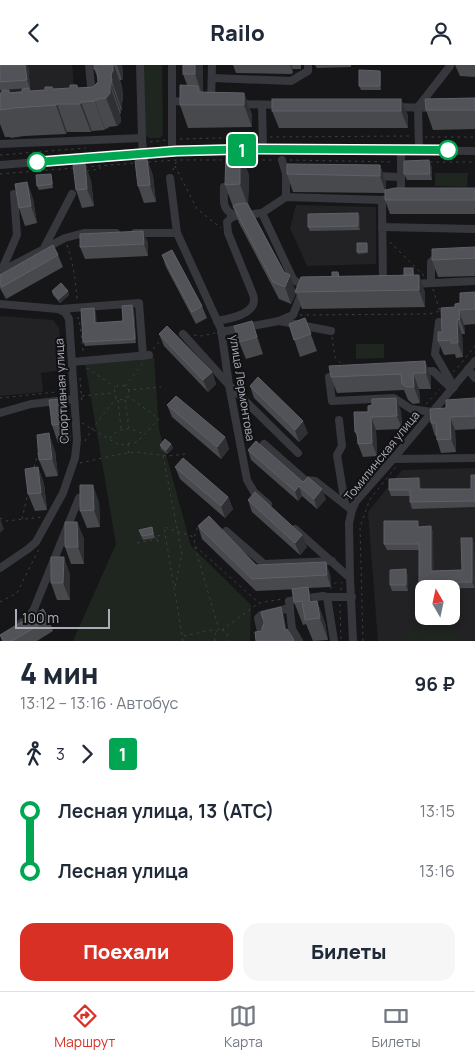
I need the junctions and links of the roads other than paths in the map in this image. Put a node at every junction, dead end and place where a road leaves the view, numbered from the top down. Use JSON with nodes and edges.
{"nodes":[{"id":1,"x":89,"y":65,"type":"edge"},
{"id":2,"x":140,"y":65,"type":"edge"},
{"id":3,"x":172,"y":65,"type":"edge"},
{"id":4,"x":212,"y":65,"type":"edge"},
{"id":5,"x":308,"y":65,"type":"edge"},
{"id":6,"x":450,"y":65,"type":"edge"},
{"id":7,"x":212,"y":78,"type":"junction"},
{"id":8,"x":172,"y":101,"type":"junction"},
{"id":9,"x":220,"y":104,"type":"junction"},
{"id":10,"x":92,"y":105,"type":"edge"},
{"id":11,"x":262,"y":105,"type":"junction"},
{"id":12,"x":292,"y":105,"type":"edge"},
{"id":13,"x":389,"y":107,"type":"edge"},
{"id":14,"x":418,"y":107,"type":"junction"},
{"id":15,"x":446,"y":109,"type":"edge"},
{"id":16,"x":142,"y":138,"type":"junction"},
{"id":17,"x":0,"y":144,"type":"edge"},
{"id":18,"x":263,"y":149,"type":"junction"},
{"id":19,"x":401,"y":150,"type":"junction"},
{"id":20,"x":419,"y":150,"type":"junction"},
{"id":21,"x":172,"y":151,"type":"junction"},
{"id":22,"x":475,"y":151,"type":"edge"},
{"id":23,"x":144,"y":153,"type":"junction"},
{"id":24,"x":282,"y":160,"type":"road end"},
{"id":25,"x":0,"y":165,"type":"edge"},
{"id":26,"x":286,"y":175,"type":"junction"},
{"id":27,"x":305,"y":175,"type":"edge"},
{"id":28,"x":363,"y":176,"type":"edge"},
{"id":29,"x":401,"y":177,"type":"junction"},
{"id":30,"x":170,"y":178,"type":"road end"},
{"id":31,"x":224,"y":187,"type":"edge"},
{"id":32,"x":14,"y":194,"type":"edge"},
{"id":33,"x":72,"y":194,"type":"dead end"},
{"id":34,"x":286,"y":197,"type":"junction"},
{"id":35,"x":401,"y":197,"type":"junction"},
{"id":36,"x":410,"y":197,"type":"edge"},
{"id":37,"x":382,"y":200,"type":"junction"},
{"id":38,"x":262,"y":213,"type":"junction"},
{"id":39,"x":235,"y":216,"type":"junction"},
{"id":40,"x":475,"y":229,"type":"edge"},
{"id":41,"x":382,"y":231,"type":"junction"},
{"id":42,"x":122,"y":233,"type":"edge"},
{"id":43,"x":131,"y":233,"type":"edge"},
{"id":44,"x":177,"y":233,"type":"junction"},
{"id":45,"x":43,"y":250,"type":"junction"},
{"id":46,"x":450,"y":259,"type":"edge"},
{"id":47,"x":1,"y":272,"type":"edge"},
{"id":48,"x":475,"y":281,"type":"edge"},
{"id":49,"x":431,"y":283,"type":"junction"},
{"id":50,"x":402,"y":284,"type":"edge"},
{"id":51,"x":373,"y":285,"type":"edge"},
{"id":52,"x":383,"y":285,"type":"junction"},
{"id":53,"x":393,"y":285,"type":"edge"},
{"id":54,"x":305,"y":286,"type":"junction"},
{"id":55,"x":314,"y":286,"type":"edge"},
{"id":56,"x":0,"y":304,"type":"edge"},
{"id":57,"x":58,"y":309,"type":"junction"},
{"id":58,"x":217,"y":321,"type":"junction"},
{"id":59,"x":279,"y":321,"type":"junction"},
{"id":60,"x":439,"y":323,"type":"edge"},
{"id":61,"x":331,"y":331,"type":"road end"},
{"id":62,"x":221,"y":332,"type":"junction"},
{"id":63,"x":184,"y":335,"type":"road end"},
{"id":64,"x":475,"y":361,"type":"edge"},
{"id":65,"x":72,"y":362,"type":"junction"},
{"id":66,"x":468,"y":369,"type":"junction"},
{"id":67,"x":346,"y":372,"type":"edge"},
{"id":68,"x":406,"y":373,"type":"edge"},
{"id":69,"x":475,"y":378,"type":"edge"},
{"id":70,"x":446,"y":379,"type":"junction"},
{"id":71,"x":229,"y":385,"type":"junction"},
{"id":72,"x":453,"y":388,"type":"junction"},
{"id":73,"x":74,"y":399,"type":"junction"},
{"id":74,"x":432,"y":412,"type":"junction"},
{"id":75,"x":0,"y":413,"type":"edge"},
{"id":76,"x":339,"y":420,"type":"dead end"},
{"id":77,"x":264,"y":444,"type":"dead end"},
{"id":78,"x":298,"y":453,"type":"dead end"},
{"id":79,"x":475,"y":458,"type":"edge"},
{"id":80,"x":393,"y":459,"type":"junction"},
{"id":81,"x":79,"y":498,"type":"edge"},
{"id":82,"x":347,"y":504,"type":"junction"},
{"id":83,"x":276,"y":511,"type":"edge"},
{"id":84,"x":290,"y":523,"type":"edge"},
{"id":85,"x":226,"y":531,"type":"edge"},
{"id":86,"x":332,"y":561,"type":"junction"},
{"id":87,"x":0,"y":568,"type":"edge"},
{"id":88,"x":347,"y":575,"type":"junction"},
{"id":89,"x":326,"y":595,"type":"junction"},
{"id":90,"x":352,"y":597,"type":"junction"},
{"id":91,"x":290,"y":608,"type":"junction"},
{"id":92,"x":15,"y":627,"type":"edge"},
{"id":93,"x":261,"y":631,"type":"edge"},
{"id":94,"x":299,"y":641,"type":"edge"},
{"id":95,"x":334,"y":641,"type":"edge"},
{"id":96,"x":353,"y":641,"type":"edge"}],
"edges":[{"from":1,"to":10,"type":"street"},
{"from":2,"to":16,"type":"street"},
{"from":3,"to":8,"type":"street"},
{"from":4,"to":7,"type":"street"},
{"from":5,"to":7,"type":"street"},
{"from":6,"to":14,"type":"street"},
{"from":7,"to":9,"type":"street"},
{"from":8,"to":9,"type":"street"},
{"from":8,"to":21,"type":"street"},
{"from":9,"to":11,"type":"street"},
{"from":11,"to":12,"type":"street"},
{"from":11,"to":18,"type":"street"},
{"from":13,"to":14,"type":"street"},
{"from":14,"to":15,"type":"street"},
{"from":14,"to":20,"type":"street"},
{"from":16,"to":17,"type":"street"},
{"from":16,"to":23,"type":"street"},
{"from":18,"to":19,"type":"street"},
{"from":18,"to":21,"type":"street"},
{"from":19,"to":20,"type":"street"},
{"from":19,"to":29,"type":"street"},
{"from":20,"to":22,"type":"street"},
{"from":21,"to":23,"type":"street"},
{"from":23,"to":25,"type":"street"},
{"from":24,"to":26,"type":"street"},
{"from":26,"to":27,"type":"street"},
{"from":26,"to":34,"type":"street"},
{"from":28,"to":29,"type":"street"},
{"from":29,"to":35,"type":"street"},
{"from":30,"to":44,"type":"street","name":"улица Лермонтова"},
{"from":31,"to":39,"type":"street"},
{"from":32,"to":47,"type":"street"},
{"from":33,"to":45,"type":"street"},
{"from":34,"to":37,"type":"street"},
{"from":34,"to":38,"type":"street"},
{"from":35,"to":36,"type":"street"},
{"from":35,"to":37,"type":"street"},
{"from":37,"to":41,"type":"street"},
{"from":38,"to":39,"type":"street"},
{"from":38,"to":54,"type":"street"},
{"from":39,"to":58,"type":"street"},
{"from":40,"to":41,"type":"street"},
{"from":41,"to":52,"type":"street"},
{"from":42,"to":45,"type":"street"},
{"from":43,"to":44,"type":"street"},
{"from":44,"to":58,"type":"street","name":"улица Лермонтова"},
{"from":45,"to":47,"type":"street"},
{"from":46,"to":49,"type":"street"},
{"from":48,"to":49,"type":"street"},
{"from":49,"to":50,"type":"street"},
{"from":51,"to":52,"type":"street"},
{"from":52,"to":53,"type":"street"},
{"from":54,"to":55,"type":"street"},
{"from":54,"to":59,"type":"street"},
{"from":56,"to":57,"type":"street"},
{"from":57,"to":65,"type":"street","name":"Спортивная улица"},
{"from":57,"to":65,"type":"street"},
{"from":58,"to":62,"type":"street","name":"улица Лермонтова"},
{"from":59,"to":61,"type":"street"},
{"from":59,"to":62,"type":"street"},
{"from":60,"to":70,"type":"street"},
{"from":62,"to":71,"type":"street","name":"улица Лермонтова"},
{"from":63,"to":71,"type":"street"},
{"from":64,"to":66,"type":"street","name":"Томилинская улица"},
{"from":65,"to":73,"type":"street","name":"Спортивная улица"},
{"from":66,"to":69,"type":"street"},
{"from":66,"to":72,"type":"street","name":"Томилинская улица"},
{"from":67,"to":74,"type":"street"},
{"from":68,"to":70,"type":"street"},
{"from":70,"to":72,"type":"street"},
{"from":71,"to":78,"type":"street"},
{"from":71,"to":83,"type":"street","name":"улица Лермонтова"},
{"from":72,"to":74,"type":"street","name":"Томилинская улица"},
{"from":73,"to":75,"type":"street"},
{"from":73,"to":87,"type":"street","name":"Спортивная улица"},
{"from":74,"to":80,"type":"street","name":"Томилинская улица"},
{"from":76,"to":82,"type":"street"},
{"from":77,"to":82,"type":"street"},
{"from":79,"to":80,"type":"street"},
{"from":80,"to":82,"type":"street","name":"Томилинская улица"},
{"from":81,"to":92,"type":"street"},
{"from":82,"to":88,"type":"street","name":"Томилинская улица"},
{"from":84,"to":86,"type":"street"},
{"from":85,"to":86,"type":"street"},
{"from":86,"to":88,"type":"street"},
{"from":88,"to":90,"type":"street","name":"Томилинская улица"},
{"from":89,"to":90,"type":"street"},
{"from":89,"to":91,"type":"street"},
{"from":89,"to":95,"type":"street"},
{"from":90,"to":96,"type":"street","name":"Томилинская улица"},
{"from":91,"to":93,"type":"street"},
{"from":91,"to":94,"type":"street"}]}
